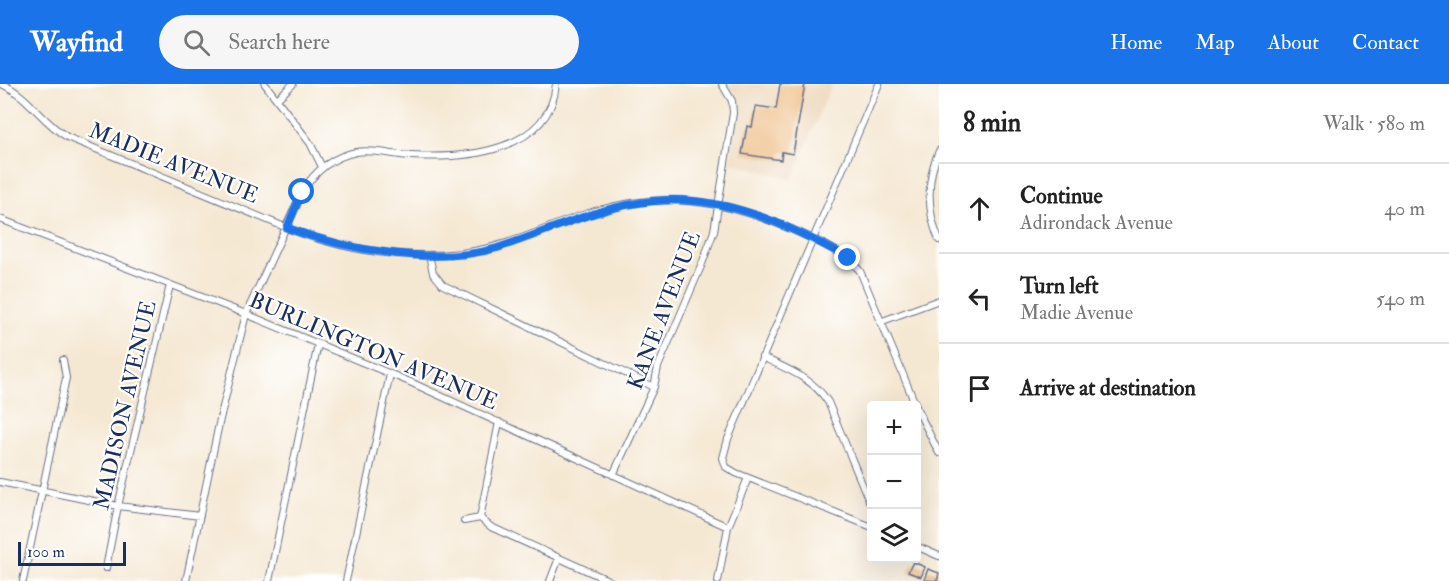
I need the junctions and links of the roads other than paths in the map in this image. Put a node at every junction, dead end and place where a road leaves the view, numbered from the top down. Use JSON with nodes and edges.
{"nodes":[{"id":1,"x":2,"y":84,"type":"edge"},
{"id":2,"x":265,"y":84,"type":"edge"},
{"id":3,"x":293,"y":84,"type":"edge"},
{"id":4,"x":556,"y":84,"type":"edge"},
{"id":5,"x":722,"y":84,"type":"edge"},
{"id":6,"x":879,"y":84,"type":"edge"},
{"id":7,"x":277,"y":99,"type":"junction"},
{"id":8,"x":939,"y":151,"type":"edge"},
{"id":9,"x":322,"y":167,"type":"junction"},
{"id":10,"x":718,"y":204,"type":"junction"},
{"id":11,"x":0,"y":219,"type":"edge"},
{"id":12,"x":287,"y":228,"type":"junction"},
{"id":13,"x":813,"y":240,"type":"junction"},
{"id":14,"x":939,"y":240,"type":"edge"},
{"id":15,"x":429,"y":255,"type":"junction"},
{"id":16,"x":170,"y":285,"type":"junction"},
{"id":17,"x":939,"y":300,"type":"edge"},
{"id":18,"x":246,"y":314,"type":"junction"},
{"id":19,"x":880,"y":322,"type":"junction"},
{"id":20,"x":318,"y":344,"type":"junction"},
{"id":21,"x":762,"y":357,"type":"junction"},
{"id":22,"x":63,"y":360,"type":"dead end"},
{"id":23,"x":390,"y":374,"type":"junction"},
{"id":24,"x":654,"y":387,"type":"junction"},
{"id":25,"x":914,"y":401,"type":"edge"},
{"id":26,"x":921,"y":416,"type":"edge"},
{"id":27,"x":499,"y":422,"type":"junction"},
{"id":28,"x":939,"y":453,"type":"edge"},
{"id":29,"x":614,"y":475,"type":"junction"},
{"id":30,"x":748,"y":478,"type":"junction"},
{"id":31,"x":0,"y":482,"type":"edge"},
{"id":32,"x":42,"y":491,"type":"junction"},
{"id":33,"x":867,"y":496,"type":"edge"},
{"id":34,"x":118,"y":506,"type":"junction"},
{"id":35,"x":200,"y":516,"type":"junction"},
{"id":36,"x":480,"y":518,"type":"junction"},
{"id":37,"x":464,"y":521,"type":"dead end"},
{"id":38,"x":867,"y":525,"type":"edge"},
{"id":39,"x":728,"y":527,"type":"junction"},
{"id":40,"x":921,"y":548,"type":"edge"},
{"id":41,"x":939,"y":556,"type":"edge"},
{"id":42,"x":560,"y":558,"type":"junction"},
{"id":43,"x":106,"y":568,"type":"dead end"},
{"id":44,"x":23,"y":581,"type":"edge"},
{"id":45,"x":186,"y":581,"type":"edge"},
{"id":46,"x":269,"y":581,"type":"edge"},
{"id":47,"x":346,"y":581,"type":"edge"},
{"id":48,"x":550,"y":581,"type":"edge"},
{"id":49,"x":610,"y":581,"type":"edge"},
{"id":50,"x":718,"y":581,"type":"edge"}],
"edges":[{"from":1,"to":12,"type":"street","name":"MADIE AVENUE"},
{"from":2,"to":7,"type":"street"},
{"from":3,"to":7,"type":"street"},
{"from":4,"to":9,"type":"street"},
{"from":5,"to":10,"type":"street","name":"KANE AVENUE"},
{"from":6,"to":13,"type":"street"},
{"from":7,"to":9,"type":"street"},
{"from":8,"to":14,"type":"street"},
{"from":9,"to":12,"type":"street"},
{"from":10,"to":13,"type":"street","name":"MADIE AVENUE"},
{"from":10,"to":15,"type":"street","name":"MADIE AVENUE"},
{"from":10,"to":24,"type":"street","name":"KANE AVENUE"},
{"from":11,"to":16,"type":"street","name":"BURLINGTON AVENUE"},
{"from":12,"to":15,"type":"street","name":"MADIE AVENUE"},
{"from":12,"to":18,"type":"street"},
{"from":13,"to":19,"type":"street","name":"MADIE AVENUE"},
{"from":13,"to":21,"type":"street"},
{"from":15,"to":24,"type":"street"},
{"from":16,"to":18,"type":"street","name":"BURLINGTON AVENUE"},
{"from":16,"to":34,"type":"street","name":"MADISON AVENUE"},
{"from":17,"to":19,"type":"street"},
{"from":18,"to":20,"type":"street","name":"BURLINGTON AVENUE"},
{"from":18,"to":35,"type":"street"},
{"from":19,"to":25,"type":"street","name":"MADIE AVENUE"},
{"from":20,"to":23,"type":"street","name":"BURLINGTON AVENUE"},
{"from":20,"to":46,"type":"street"},
{"from":21,"to":30,"type":"street"},
{"from":21,"to":33,"type":"street"},
{"from":22,"to":32,"type":"street"},
{"from":23,"to":27,"type":"street","name":"BURLINGTON AVENUE"},
{"from":23,"to":47,"type":"street"},
{"from":24,"to":29,"type":"street","name":"KANE AVENUE"},
{"from":26,"to":28,"type":"street","name":"MADIE AVENUE"},
{"from":27,"to":29,"type":"street","name":"BURLINGTON AVENUE"},
{"from":27,"to":36,"type":"street"},
{"from":29,"to":39,"type":"street","name":"BURLINGTON AVENUE"},
{"from":30,"to":38,"type":"street"},
{"from":30,"to":39,"type":"street"},
{"from":31,"to":32,"type":"street"},
{"from":32,"to":34,"type":"street"},
{"from":32,"to":44,"type":"street"},
{"from":34,"to":35,"type":"street"},
{"from":34,"to":43,"type":"street","name":"MADISON AVENUE"},
{"from":35,"to":45,"type":"street"},
{"from":36,"to":37,"type":"street"},
{"from":36,"to":42,"type":"street"},
{"from":39,"to":50,"type":"street"},
{"from":40,"to":41,"type":"street"},
{"from":42,"to":48,"type":"street"},
{"from":42,"to":49,"type":"street"}]}
